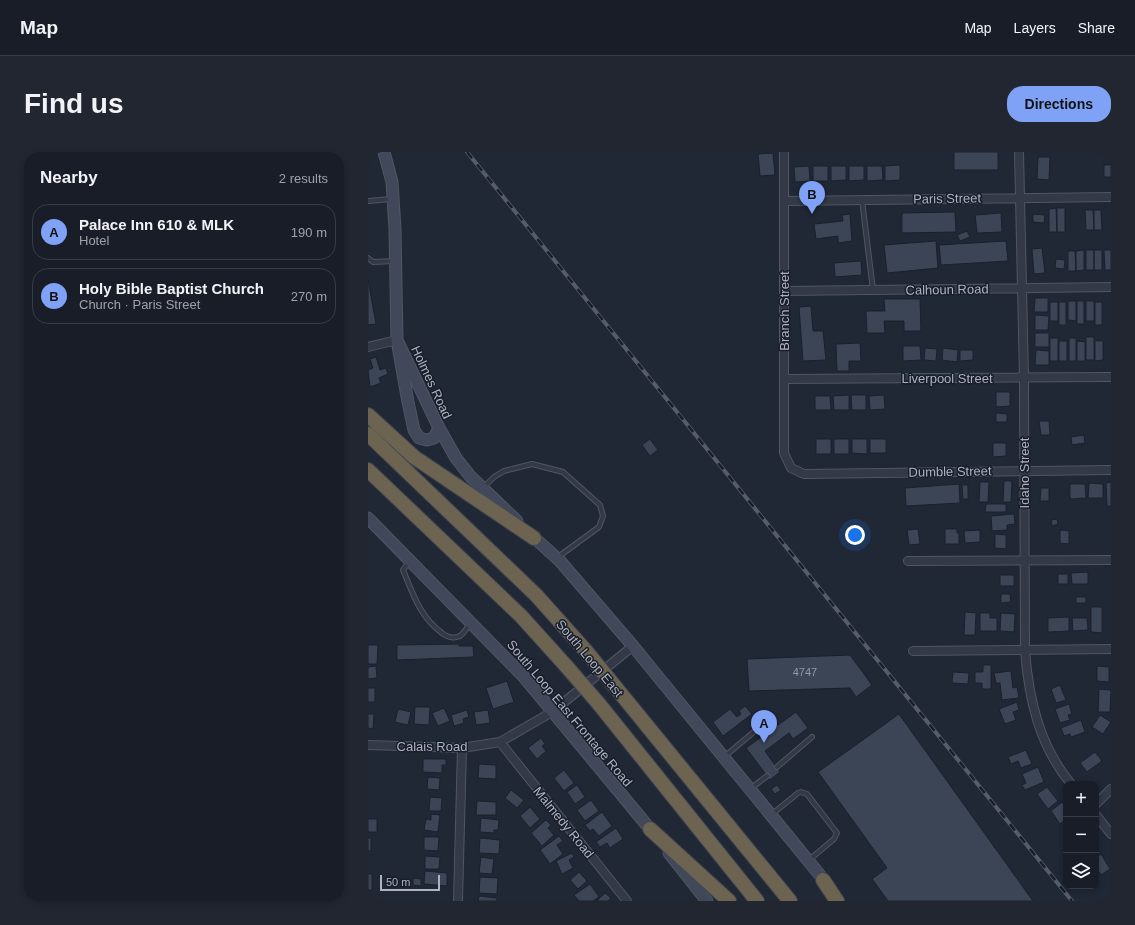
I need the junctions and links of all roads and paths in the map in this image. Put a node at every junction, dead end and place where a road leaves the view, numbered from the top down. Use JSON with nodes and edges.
{"nodes":[{"id":1,"x":384,"y":152,"type":"edge"},
{"id":2,"x":784,"y":152,"type":"edge"},
{"id":3,"x":1020,"y":152,"type":"edge"},
{"id":4,"x":1020,"y":197,"type":"junction"},
{"id":5,"x":1111,"y":197,"type":"edge"},
{"id":6,"x":393,"y":199,"type":"junction"},
{"id":7,"x":862,"y":200,"type":"junction"},
{"id":8,"x":368,"y":201,"type":"edge"},
{"id":9,"x":784,"y":201,"type":"junction"},
{"id":10,"x":368,"y":258,"type":"edge"},
{"id":11,"x":395,"y":261,"type":"junction"},
{"id":12,"x":1111,"y":287,"type":"edge"},
{"id":13,"x":1022,"y":288,"type":"junction"},
{"id":14,"x":873,"y":290,"type":"junction"},
{"id":15,"x":784,"y":291,"type":"junction"},
{"id":16,"x":397,"y":340,"type":"junction"},
{"id":17,"x":368,"y":347,"type":"edge"},
{"id":18,"x":1111,"y":377,"type":"edge"},
{"id":19,"x":1024,"y":378,"type":"junction"},
{"id":20,"x":784,"y":379,"type":"junction"},
{"id":21,"x":368,"y":415,"type":"edge"},
{"id":22,"x":439,"y":428,"type":"junction"},
{"id":23,"x":368,"y":434,"type":"edge"},
{"id":24,"x":791,"y":468,"type":"joint"},
{"id":25,"x":368,"y":470,"type":"edge"},
{"id":26,"x":1023,"y":470,"type":"junction"},
{"id":27,"x":1111,"y":470,"type":"edge"},
{"id":28,"x":483,"y":488,"type":"junction"},
{"id":29,"x":369,"y":519,"type":"edge"},
{"id":30,"x":534,"y":538,"type":"junction"},
{"id":31,"x":556,"y":558,"type":"junction"},
{"id":32,"x":411,"y":560,"type":"junction"},
{"id":33,"x":1025,"y":560,"type":"junction"},
{"id":34,"x":1111,"y":560,"type":"edge"},
{"id":35,"x":908,"y":561,"type":"dead end"},
{"id":36,"x":472,"y":623,"type":"junction"},
{"id":37,"x":633,"y":646,"type":"junction"},
{"id":38,"x":1111,"y":649,"type":"edge"},
{"id":39,"x":913,"y":651,"type":"dead end"},
{"id":40,"x":1025,"y":651,"type":"junction"},
{"id":41,"x":552,"y":712,"type":"junction"},
{"id":42,"x":756,"y":730,"type":"dead end"},
{"id":43,"x":812,"y":736,"type":"dead end"},
{"id":44,"x":500,"y":742,"type":"junction"},
{"id":45,"x":368,"y":745,"type":"edge"},
{"id":46,"x":462,"y":748,"type":"junction"},
{"id":47,"x":724,"y":757,"type":"junction"},
{"id":48,"x":777,"y":767,"type":"dead end"},
{"id":49,"x":767,"y":776,"type":"dead end"},
{"id":50,"x":1069,"y":781,"type":"edge"},
{"id":51,"x":1111,"y":789,"type":"edge"},
{"id":52,"x":750,"y":790,"type":"junction"},
{"id":53,"x":1099,"y":801,"type":"edge"},
{"id":54,"x":771,"y":816,"type":"junction"},
{"id":55,"x":1098,"y":817,"type":"edge"},
{"id":56,"x":650,"y":829,"type":"junction"},
{"id":57,"x":1111,"y":834,"type":"edge"},
{"id":58,"x":808,"y":861,"type":"junction"},
{"id":59,"x":823,"y":880,"type":"junction"},
{"id":60,"x":458,"y":901,"type":"edge"},
{"id":61,"x":627,"y":901,"type":"edge"},
{"id":62,"x":707,"y":901,"type":"edge"},
{"id":63,"x":729,"y":901,"type":"edge"},
{"id":64,"x":757,"y":901,"type":"edge"},
{"id":65,"x":790,"y":901,"type":"edge"},
{"id":66,"x":837,"y":901,"type":"edge"},
{"id":67,"x":841,"y":901,"type":"edge"}],
"edges":[{"from":1,"to":6,"type":"main road","name":"Holmes Road"},
{"from":2,"to":9,"type":"street","name":"Branch Street"},
{"from":3,"to":4,"type":"street","name":"Idaho Street"},
{"from":4,"to":5,"type":"street","name":"Paris Street"},
{"from":4,"to":7,"type":"street","name":"Paris Street"},
{"from":4,"to":13,"type":"street","name":"Idaho Street"},
{"from":6,"to":8,"type":"lane"},
{"from":6,"to":11,"type":"main road","name":"Holmes Road"},
{"from":7,"to":9,"type":"street","name":"Paris Street"},
{"from":7,"to":14,"type":"lane"},
{"from":9,"to":15,"type":"street","name":"Branch Street"},
{"from":10,"to":11,"type":"lane"},
{"from":11,"to":16,"type":"main road","name":"Holmes Road"},
{"from":12,"to":13,"type":"street","name":"Calhoun Road"},
{"from":13,"to":14,"type":"street","name":"Calhoun Road"},
{"from":13,"to":19,"type":"street","name":"Idaho Street"},
{"from":14,"to":15,"type":"street","name":"Calhoun Road"},
{"from":15,"to":20,"type":"street","name":"Branch Street"},
{"from":16,"to":17,"type":"street"},
{"from":16,"to":22,"type":"main road","name":"Holmes Road"},
{"from":16,"to":22,"type":"main road","name":"Holmes Road"},
{"from":18,"to":19,"type":"street","name":"Liverpool Street"},
{"from":19,"to":20,"type":"street","name":"Liverpool Street"},
{"from":19,"to":26,"type":"street","name":"Idaho Street"},
{"from":20,"to":24,"type":"street","name":"Branch Street"},
{"from":21,"to":30,"type":"highway"},
{"from":22,"to":28,"type":"main road"},
{"from":23,"to":65,"type":"highway","name":"South Loop East","bridge":true},
{"from":24,"to":26,"type":"street","name":"Dumble Street"},
{"from":25,"to":64,"type":"highway","name":"South Loop East","bridge":true},
{"from":26,"to":27,"type":"street","name":"Dumble Street"},
{"from":26,"to":33,"type":"street","name":"Idaho Street"},
{"from":28,"to":30,"type":"main road"},
{"from":28,"to":31,"type":"lane"},
{"from":29,"to":32,"type":"main road","name":"South Loop East Frontage Road"},
{"from":30,"to":31,"type":"main road"},
{"from":31,"to":37,"type":"main road"},
{"from":32,"to":36,"type":"main road","name":"South Loop East Frontage Road"},
{"from":32,"to":36,"type":"lane"},
{"from":33,"to":34,"type":"street"},
{"from":33,"to":35,"type":"street"},
{"from":33,"to":40,"type":"street","name":"Idaho Street"},
{"from":36,"to":41,"type":"main road","name":"South Loop East Frontage Road"},
{"from":37,"to":41,"type":"street","name":"Calais Road"},
{"from":37,"to":47,"type":"main road"},
{"from":38,"to":40,"type":"street"},
{"from":39,"to":40,"type":"street"},
{"from":40,"to":50,"type":"street","name":"Idaho Street"},
{"from":41,"to":44,"type":"street","name":"Calais Road"},
{"from":41,"to":56,"type":"main road","name":"South Loop East Frontage Road"},
{"from":42,"to":47,"type":"lane"},
{"from":43,"to":48,"type":"lane"},
{"from":44,"to":46,"type":"street","name":"Calais Road"},
{"from":44,"to":61,"type":"street","name":"Malmedy Road"},
{"from":45,"to":46,"type":"street","name":"Calais Road"},
{"from":46,"to":60,"type":"street"},
{"from":47,"to":52,"type":"main road"},
{"from":49,"to":52,"type":"lane"},
{"from":51,"to":53,"type":"street"},
{"from":52,"to":54,"type":"main road"},
{"from":54,"to":58,"type":"main road"},
{"from":54,"to":58,"type":"lane"},
{"from":55,"to":57,"type":"street"},
{"from":56,"to":62,"type":"main road","name":"South Loop East Frontage Road"},
{"from":56,"to":63,"type":"highway"},
{"from":58,"to":59,"type":"main road"},
{"from":59,"to":66,"type":"highway"},
{"from":59,"to":67,"type":"main road"}]}
